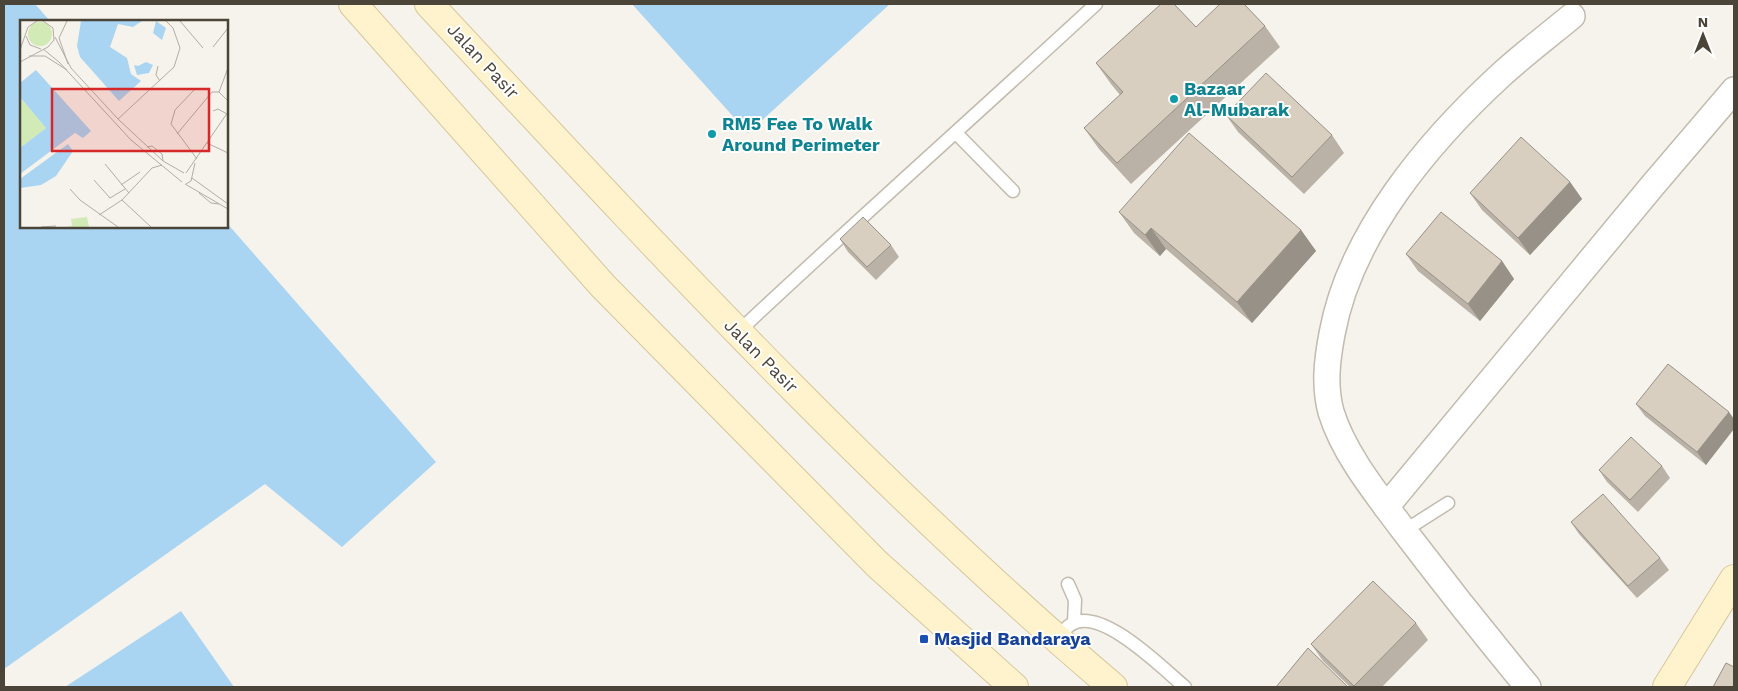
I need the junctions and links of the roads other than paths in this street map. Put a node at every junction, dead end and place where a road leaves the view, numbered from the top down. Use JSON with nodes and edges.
{"nodes":[{"id":1,"x":353,"y":4,"type":"edge"},
{"id":2,"x":429,"y":4,"type":"edge"},
{"id":3,"x":1096,"y":4,"type":"edge"},
{"id":4,"x":1572,"y":16,"type":"dead end"},
{"id":5,"x":1734,"y":90,"type":"edge"},
{"id":6,"x":956,"y":133,"type":"junction"},
{"id":7,"x":1013,"y":191,"type":"dead end"},
{"id":8,"x":737,"y":333,"type":"junction"},
{"id":9,"x":1448,"y":503,"type":"dead end"},
{"id":10,"x":1386,"y":507,"type":"junction"},
{"id":11,"x":1404,"y":531,"type":"junction"},
{"id":12,"x":1068,"y":584,"type":"dead end"},
{"id":13,"x":1731,"y":592,"type":"edge"},
{"id":14,"x":1066,"y":632,"type":"junction"},
{"id":15,"x":1014,"y":687,"type":"edge"},
{"id":16,"x":1113,"y":687,"type":"edge"},
{"id":17,"x":1185,"y":687,"type":"edge"},
{"id":18,"x":1528,"y":687,"type":"edge"},
{"id":19,"x":1667,"y":687,"type":"edge"}],
"edges":[{"from":1,"to":15,"type":"main road"},
{"from":2,"to":8,"type":"main road","name":"Jalan Pasir"},
{"from":3,"to":6,"type":"lane"},
{"from":4,"to":10,"type":"street"},
{"from":5,"to":10,"type":"street"},
{"from":6,"to":7,"type":"lane"},
{"from":6,"to":8,"type":"lane"},
{"from":8,"to":14,"type":"main road","name":"Jalan Pasir"},
{"from":9,"to":11,"type":"lane"},
{"from":10,"to":11,"type":"street"},
{"from":11,"to":18,"type":"street"},
{"from":12,"to":14,"type":"lane"},
{"from":13,"to":19,"type":"main road"},
{"from":14,"to":16,"type":"main road","name":"Jalan Pasir"},
{"from":14,"to":17,"type":"lane"}]}
